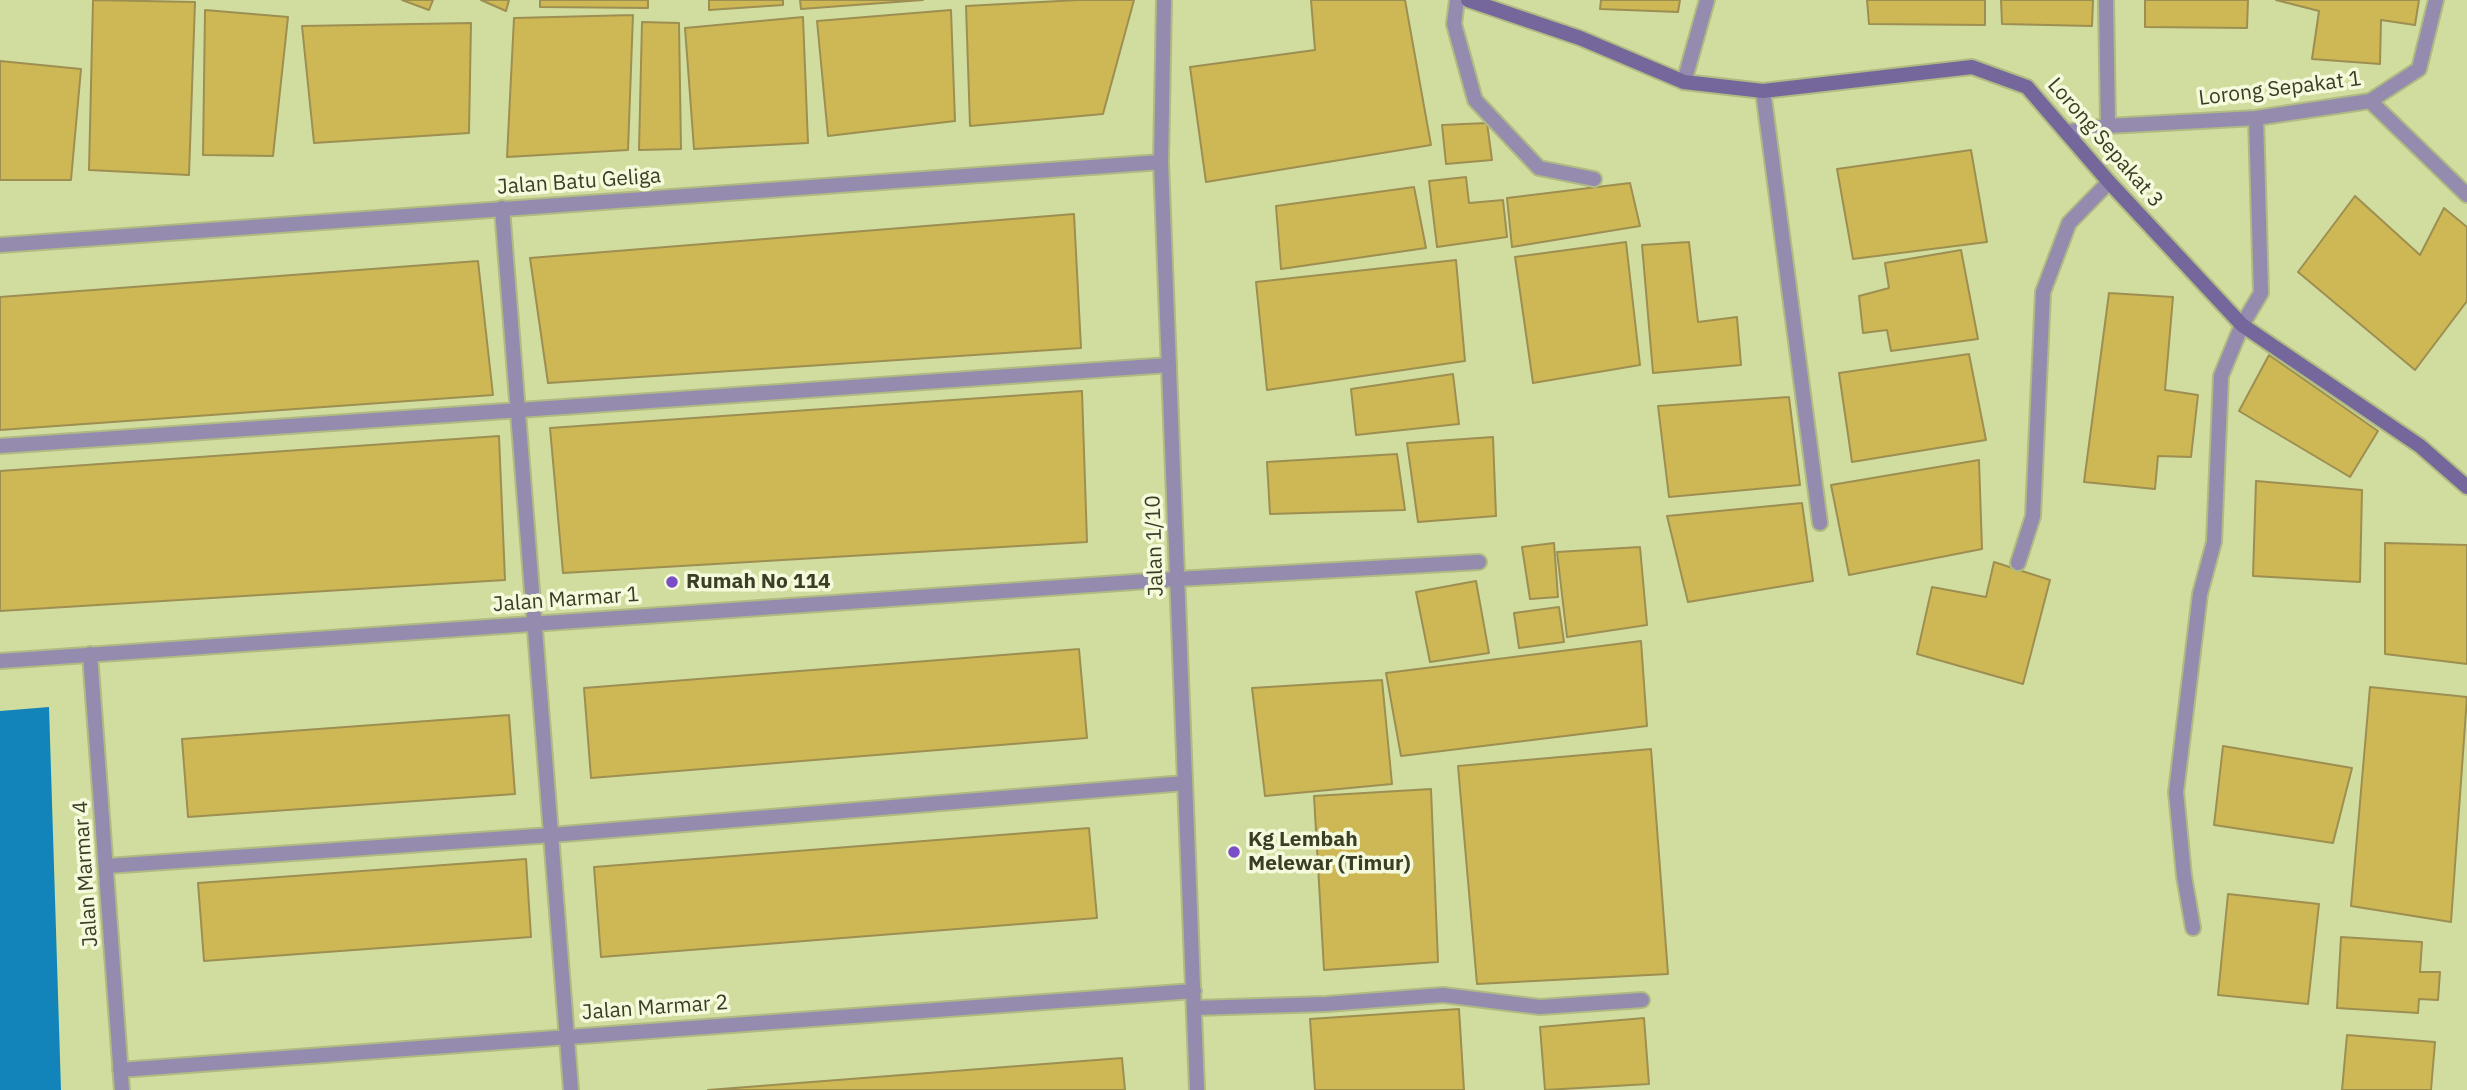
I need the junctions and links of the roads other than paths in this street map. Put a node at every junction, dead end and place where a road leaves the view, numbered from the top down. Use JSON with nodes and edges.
{"nodes":[{"id":1,"x":1164,"y":0,"type":"edge"},
{"id":2,"x":1457,"y":0,"type":"edge"},
{"id":3,"x":1468,"y":0,"type":"edge"},
{"id":4,"x":1707,"y":0,"type":"edge"},
{"id":5,"x":2106,"y":0,"type":"edge"},
{"id":6,"x":2436,"y":0,"type":"edge"},
{"id":7,"x":1684,"y":82,"type":"junction"},
{"id":8,"x":1763,"y":91,"type":"junction"},
{"id":9,"x":2370,"y":101,"type":"junction"},
{"id":10,"x":2256,"y":118,"type":"junction"},
{"id":11,"x":2108,"y":126,"type":"junction"},
{"id":12,"x":2066,"y":132,"type":"junction"},
{"id":13,"x":1161,"y":162,"type":"junction"},
{"id":14,"x":1594,"y":179,"type":"dead end"},
{"id":15,"x":2109,"y":181,"type":"junction"},
{"id":16,"x":2467,"y":195,"type":"edge"},
{"id":17,"x":502,"y":208,"type":"junction"},
{"id":18,"x":0,"y":245,"type":"edge"},
{"id":19,"x":2242,"y":326,"type":"junction"},
{"id":20,"x":1169,"y":365,"type":"junction"},
{"id":21,"x":518,"y":410,"type":"junction"},
{"id":22,"x":0,"y":446,"type":"edge"},
{"id":23,"x":2467,"y":487,"type":"edge"},
{"id":24,"x":1820,"y":523,"type":"dead end"},
{"id":25,"x":1479,"y":562,"type":"dead end"},
{"id":26,"x":2018,"y":563,"type":"dead end"},
{"id":27,"x":1177,"y":579,"type":"junction"},
{"id":28,"x":535,"y":624,"type":"junction"},
{"id":29,"x":90,"y":654,"type":"junction"},
{"id":30,"x":0,"y":661,"type":"edge"},
{"id":31,"x":1185,"y":783,"type":"junction"},
{"id":32,"x":551,"y":835,"type":"junction"},
{"id":33,"x":107,"y":866,"type":"junction"},
{"id":34,"x":2193,"y":928,"type":"dead end"},
{"id":35,"x":1194,"y":991,"type":"junction"},
{"id":36,"x":1642,"y":1000,"type":"dead end"},
{"id":37,"x":1194,"y":1008,"type":"junction"},
{"id":38,"x":567,"y":1036,"type":"junction"},
{"id":39,"x":120,"y":1070,"type":"junction"},
{"id":40,"x":122,"y":1090,"type":"edge"},
{"id":41,"x":571,"y":1090,"type":"edge"},
{"id":42,"x":1197,"y":1090,"type":"edge"}],
"edges":[{"from":1,"to":13,"type":"street","name":"Jalan 1/10"},
{"from":2,"to":14,"type":"street"},
{"from":3,"to":7,"type":"street","name":"Lorong Sepakat 3"},
{"from":4,"to":7,"type":"street"},
{"from":5,"to":11,"type":"street"},
{"from":6,"to":9,"type":"street","name":"Lorong Sepakat 1"},
{"from":7,"to":8,"type":"street","name":"Lorong Sepakat 3"},
{"from":8,"to":12,"type":"street","name":"Lorong Sepakat 3"},
{"from":8,"to":24,"type":"street"},
{"from":9,"to":10,"type":"street","name":"Lorong Sepakat 1"},
{"from":9,"to":16,"type":"street"},
{"from":10,"to":11,"type":"street","name":"Lorong Sepakat 1"},
{"from":10,"to":19,"type":"street"},
{"from":11,"to":12,"type":"street","name":"Lorong Sepakat 1"},
{"from":12,"to":15,"type":"street","name":"Lorong Sepakat 3"},
{"from":13,"to":17,"type":"street","name":"Jalan Batu Geliga"},
{"from":13,"to":20,"type":"street","name":"Jalan 1/10"},
{"from":15,"to":19,"type":"street","name":"Lorong Sepakat 3"},
{"from":15,"to":26,"type":"street"},
{"from":17,"to":18,"type":"street","name":"Jalan Batu Geliga"},
{"from":17,"to":21,"type":"street"},
{"from":19,"to":23,"type":"street","name":"Lorong Sepakat 3"},
{"from":19,"to":34,"type":"street"},
{"from":20,"to":21,"type":"street"},
{"from":20,"to":27,"type":"street","name":"Jalan 1/10"},
{"from":21,"to":22,"type":"street"},
{"from":21,"to":28,"type":"street"},
{"from":25,"to":27,"type":"street","name":"Jalan Marmar 1"},
{"from":27,"to":28,"type":"street","name":"Jalan Marmar 1"},
{"from":27,"to":31,"type":"street","name":"Jalan 1/10"},
{"from":28,"to":29,"type":"street","name":"Jalan Marmar 1"},
{"from":28,"to":32,"type":"street"},
{"from":29,"to":30,"type":"street","name":"Jalan Marmar 1"},
{"from":29,"to":33,"type":"street","name":"Jalan Marmar 4"},
{"from":31,"to":32,"type":"street"},
{"from":31,"to":35,"type":"street","name":"Jalan 1/10"},
{"from":32,"to":33,"type":"street"},
{"from":32,"to":38,"type":"street"},
{"from":33,"to":39,"type":"street","name":"Jalan Marmar 4"},
{"from":35,"to":37,"type":"street","name":"Jalan 1/10"},
{"from":35,"to":38,"type":"street","name":"Jalan Marmar 2"},
{"from":36,"to":37,"type":"street"},
{"from":37,"to":42,"type":"street","name":"Jalan 1/10"},
{"from":38,"to":39,"type":"street","name":"Jalan Marmar 2"},
{"from":38,"to":41,"type":"street"},
{"from":39,"to":40,"type":"street","name":"Jalan Marmar 4"}]}
